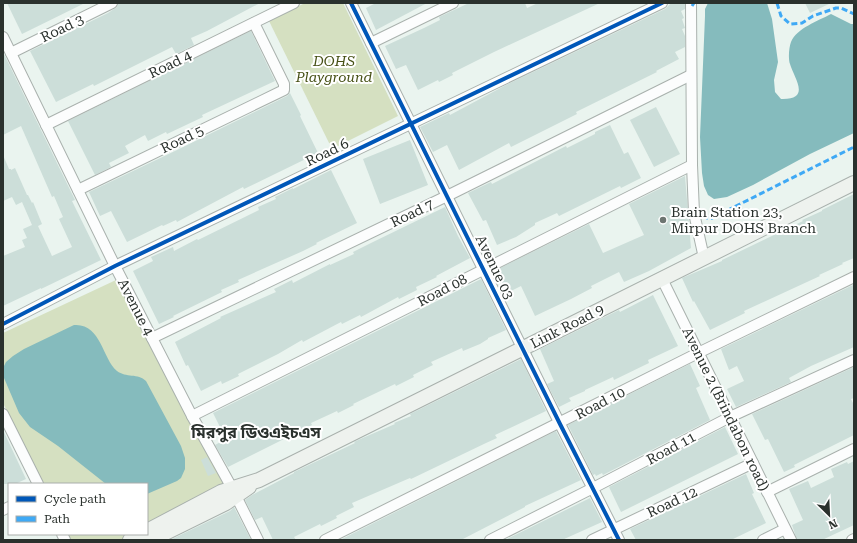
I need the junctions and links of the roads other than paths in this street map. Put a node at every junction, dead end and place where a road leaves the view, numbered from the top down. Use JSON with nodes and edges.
{"nodes":[{"id":1,"x":112,"y":3,"type":"edge"},
{"id":2,"x":294,"y":3,"type":"edge"},
{"id":3,"x":351,"y":3,"type":"edge"},
{"id":4,"x":453,"y":3,"type":"edge"},
{"id":5,"x":662,"y":3,"type":"edge"},
{"id":6,"x":691,"y":3,"type":"edge"},
{"id":7,"x":254,"y":22,"type":"junction"},
{"id":8,"x":3,"y":37,"type":"edge"},
{"id":9,"x":371,"y":43,"type":"junction"},
{"id":10,"x":11,"y":53,"type":"junction"},
{"id":11,"x":691,"y":75,"type":"junction"},
{"id":12,"x":411,"y":123,"type":"junction"},
{"id":13,"x":46,"y":125,"type":"junction"},
{"id":14,"x":692,"y":165,"type":"junction"},
{"id":15,"x":854,"y":183,"type":"edge"},
{"id":16,"x":78,"y":190,"type":"junction"},
{"id":17,"x":447,"y":196,"type":"junction"},
{"id":18,"x":704,"y":258,"type":"junction"},
{"id":19,"x":115,"y":266,"type":"junction"},
{"id":20,"x":484,"y":270,"type":"junction"},
{"id":21,"x":854,"y":277,"type":"edge"},
{"id":22,"x":662,"y":279,"type":"junction"},
{"id":23,"x":3,"y":324,"type":"edge"},
{"id":24,"x":152,"y":338,"type":"junction"},
{"id":25,"x":523,"y":348,"type":"junction"},
{"id":26,"x":698,"y":353,"type":"junction"},
{"id":27,"x":854,"y":360,"type":"edge"},
{"id":28,"x":3,"y":414,"type":"edge"},
{"id":29,"x":192,"y":416,"type":"junction"},
{"id":30,"x":730,"y":417,"type":"junction"},
{"id":31,"x":560,"y":424,"type":"junction"},
{"id":32,"x":854,"y":449,"type":"edge"},
{"id":33,"x":753,"y":463,"type":"junction"},
{"id":34,"x":38,"y":483,"type":"edge"},
{"id":35,"x":594,"y":488,"type":"junction"},
{"id":36,"x":234,"y":492,"type":"junction"},
{"id":37,"x":767,"y":492,"type":"junction"},
{"id":38,"x":614,"y":529,"type":"junction"},
{"id":39,"x":785,"y":529,"type":"junction"},
{"id":40,"x":148,"y":530,"type":"edge"},
{"id":41,"x":139,"y":535,"type":"edge"},
{"id":42,"x":130,"y":540,"type":"edge"},
{"id":43,"x":151,"y":540,"type":"edge"},
{"id":44,"x":258,"y":540,"type":"edge"},
{"id":45,"x":325,"y":540,"type":"edge"},
{"id":46,"x":490,"y":540,"type":"edge"},
{"id":47,"x":592,"y":540,"type":"edge"},
{"id":48,"x":619,"y":540,"type":"edge"},
{"id":49,"x":763,"y":540,"type":"edge"},
{"id":50,"x":790,"y":540,"type":"edge"}],
"edges":[{"from":1,"to":10,"type":"street","name":"Road 3"},
{"from":2,"to":7,"type":"street","name":"Road 4"},
{"from":3,"to":9,"type":"street","name":"Avenue 03"},
{"from":4,"to":9,"type":"street"},
{"from":5,"to":12,"type":"street","name":"Road 6"},
{"from":6,"to":11,"type":"street"},
{"from":7,"to":13,"type":"street","name":"Road 4"},
{"from":7,"to":16,"type":"street","name":"Road 5"},
{"from":8,"to":10,"type":"street","name":"Avenue 4"},
{"from":9,"to":12,"type":"street","name":"Avenue 03"},
{"from":10,"to":13,"type":"street","name":"Avenue 4"},
{"from":11,"to":14,"type":"street"},
{"from":11,"to":17,"type":"street","name":"Road 7"},
{"from":12,"to":17,"type":"street","name":"Avenue 03"},
{"from":12,"to":19,"type":"street","name":"Road 6"},
{"from":13,"to":16,"type":"street","name":"Avenue 4"},
{"from":14,"to":18,"type":"street"},
{"from":14,"to":20,"type":"street","name":"Road 08"},
{"from":15,"to":18,"type":"main road","name":"Link Road 9"},
{"from":16,"to":19,"type":"street","name":"Avenue 4"},
{"from":17,"to":20,"type":"street","name":"Avenue 03"},
{"from":17,"to":24,"type":"street","name":"Road 7"},
{"from":18,"to":22,"type":"main road","name":"Link Road 9"},
{"from":19,"to":23,"type":"street","name":"Road 6"},
{"from":19,"to":24,"type":"street","name":"Avenue 4"},
{"from":20,"to":25,"type":"street","name":"Avenue 03"},
{"from":20,"to":29,"type":"street","name":"Road 08"},
{"from":21,"to":26,"type":"street","name":"Road 10"},
{"from":22,"to":25,"type":"main road","name":"Link Road 9"},
{"from":22,"to":26,"type":"street","name":"Avenue 2 (Brindabon road)"},
{"from":24,"to":29,"type":"street","name":"Avenue 4"},
{"from":25,"to":31,"type":"street","name":"Avenue 03"},
{"from":25,"to":36,"type":"main road","name":"Link Road 9"},
{"from":26,"to":30,"type":"street","name":"Avenue 2 (Brindabon road)"},
{"from":26,"to":31,"type":"street","name":"Road 10"},
{"from":27,"to":30,"type":"street","name":"Road 11"},
{"from":28,"to":34,"type":"street"},
{"from":29,"to":36,"type":"street","name":"Avenue 4"},
{"from":30,"to":33,"type":"street","name":"Avenue 2 (Brindabon road)"},
{"from":30,"to":35,"type":"street","name":"Road 11"},
{"from":31,"to":35,"type":"street","name":"Avenue 03"},
{"from":31,"to":45,"type":"street","name":"Road 10"},
{"from":32,"to":37,"type":"street"},
{"from":33,"to":37,"type":"street","name":"Avenue 2 (Brindabon road)"},
{"from":33,"to":38,"type":"street","name":"Road 12"},
{"from":35,"to":38,"type":"street","name":"Avenue 03"},
{"from":35,"to":46,"type":"street","name":"Road 11"},
{"from":36,"to":40,"type":"main road","name":"Link Road 9"},
{"from":36,"to":43,"type":"main road","name":"Link Road 9"},
{"from":36,"to":44,"type":"street","name":"Avenue 4"},
{"from":37,"to":39,"type":"street","name":"Avenue 2 (Brindabon road)"},
{"from":38,"to":47,"type":"street","name":"Road 12"},
{"from":38,"to":48,"type":"street","name":"Avenue 03"},
{"from":39,"to":49,"type":"street"},
{"from":39,"to":50,"type":"street","name":"Avenue 2 (Brindabon road)"},
{"from":41,"to":42,"type":"main road"}]}
